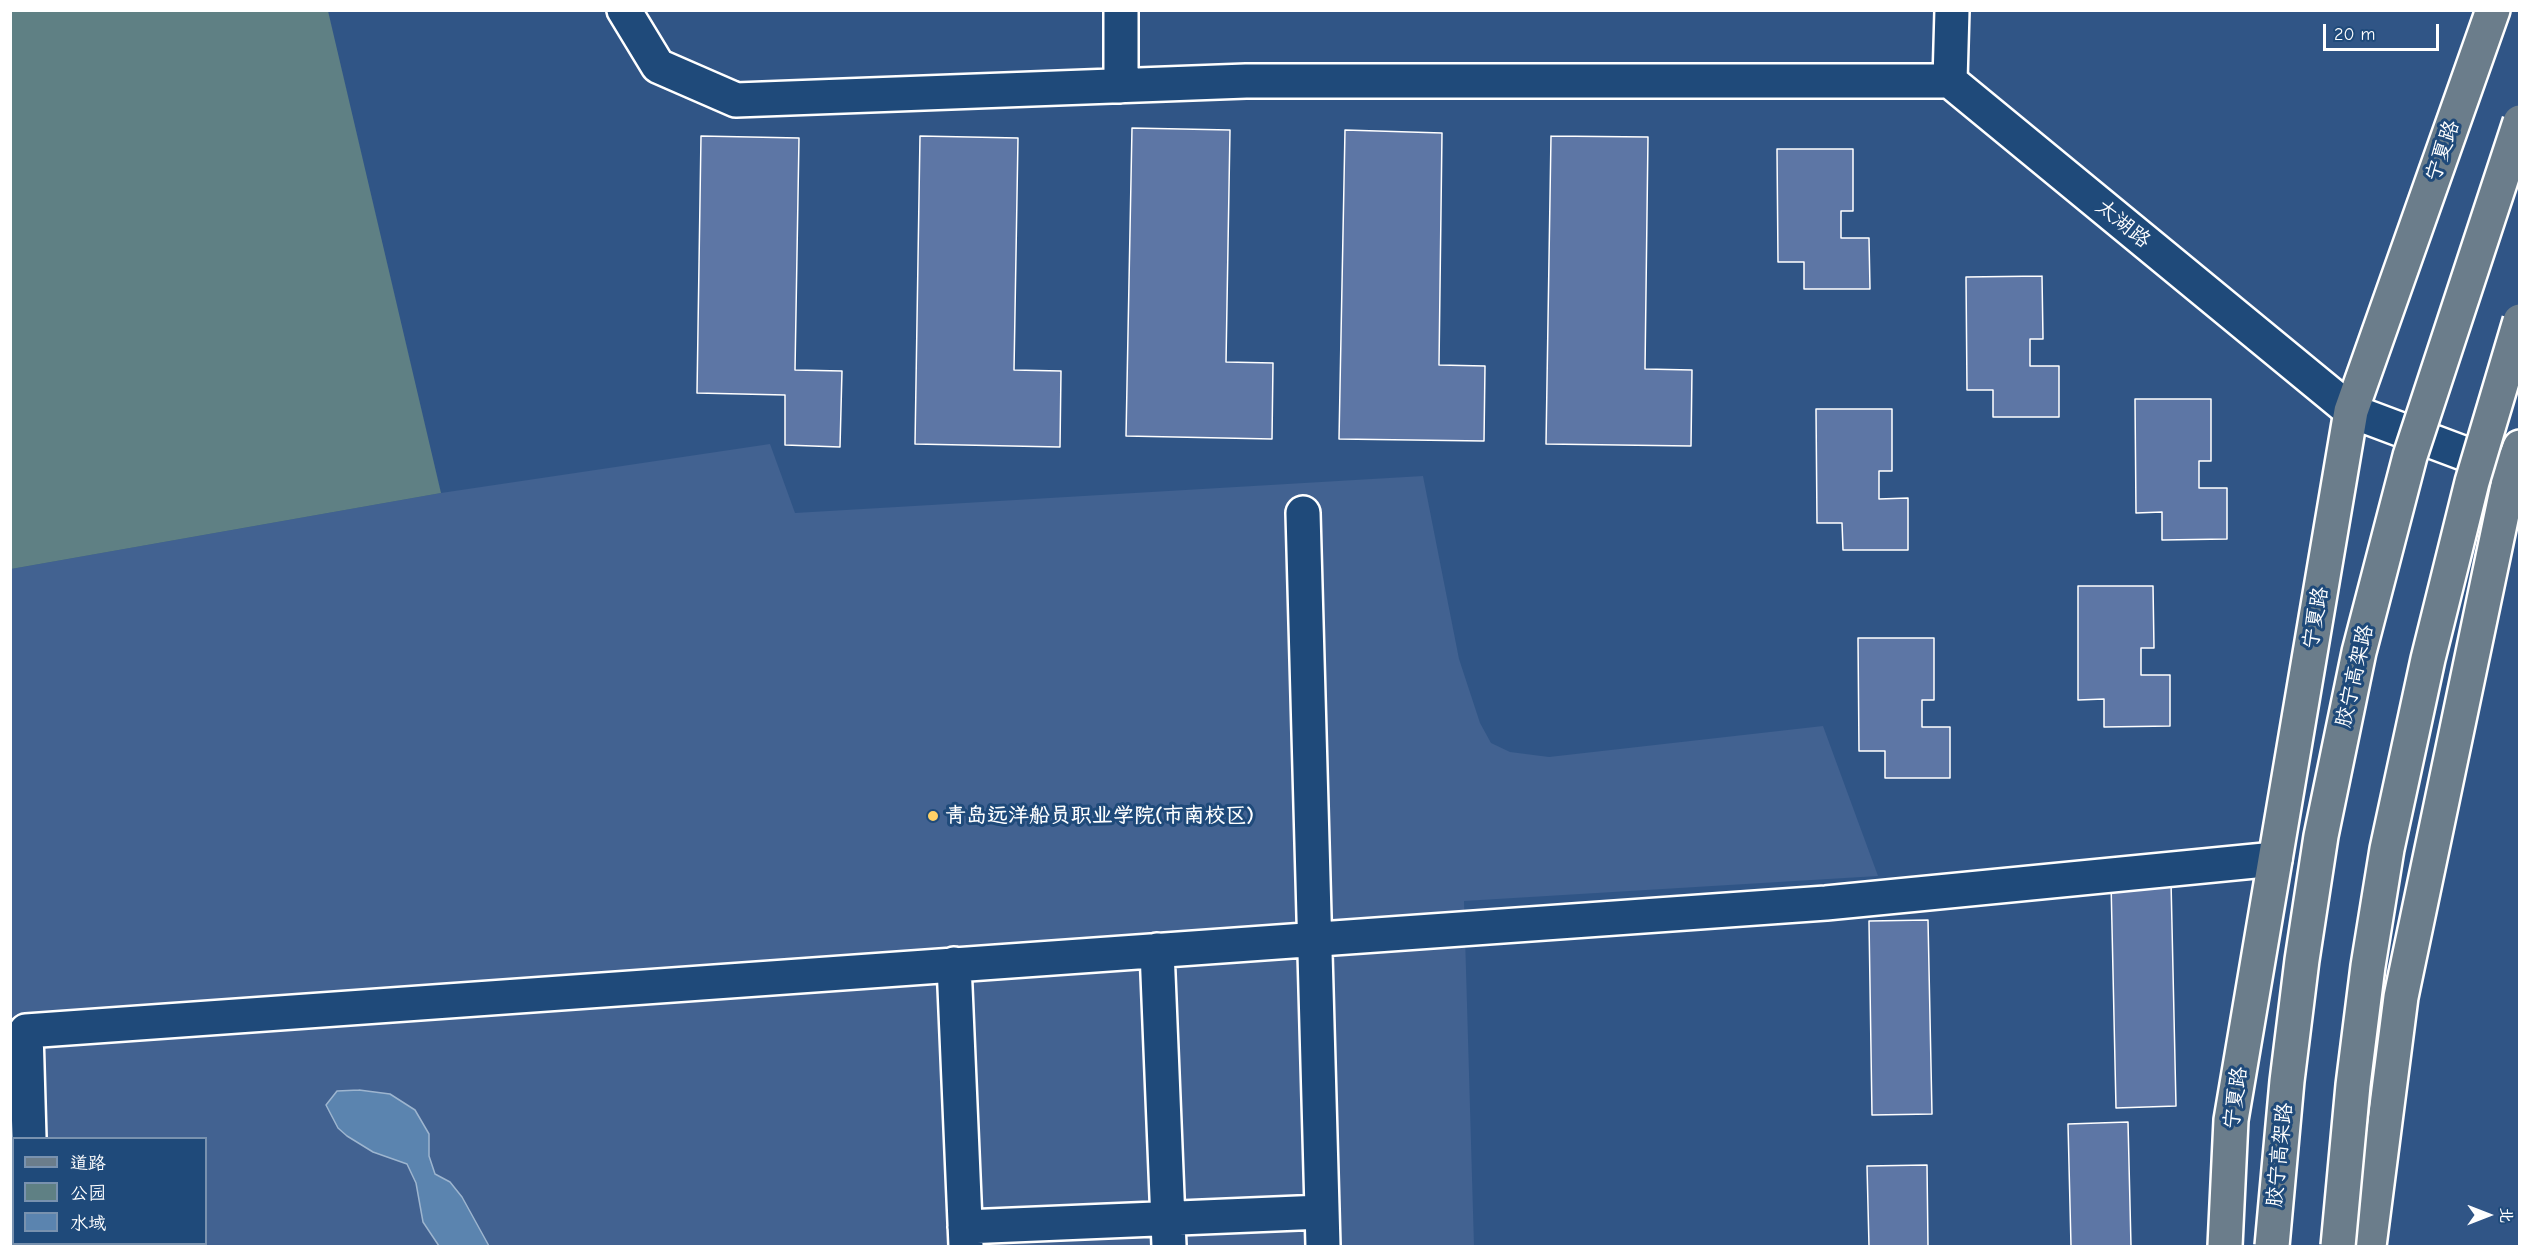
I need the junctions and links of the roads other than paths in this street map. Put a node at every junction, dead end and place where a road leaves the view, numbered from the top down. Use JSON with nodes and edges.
{"nodes":[{"id":1,"x":624,"y":10,"type":"edge"},
{"id":2,"x":1121,"y":10,"type":"edge"},
{"id":3,"x":1952,"y":10,"type":"edge"},
{"id":4,"x":2493,"y":10,"type":"edge"},
{"id":5,"x":1950,"y":81,"type":"junction"},
{"id":6,"x":1121,"y":86,"type":"junction"},
{"id":7,"x":2520,"y":122,"type":"edge"},
{"id":8,"x":2520,"y":321,"type":"edge"},
{"id":9,"x":2351,"y":411,"type":"junction"},
{"id":10,"x":2517,"y":463,"type":"edge"},
{"id":11,"x":1303,"y":513,"type":"dead end"},
{"id":12,"x":2275,"y":859,"type":"junction"},
{"id":13,"x":1314,"y":939,"type":"junction"},
{"id":14,"x":1156,"y":950,"type":"junction"},
{"id":15,"x":954,"y":964,"type":"junction"},
{"id":16,"x":18,"y":1032,"type":"edge"},
{"id":17,"x":29,"y":1137,"type":"edge"},
{"id":18,"x":1322,"y":1212,"type":"junction"},
{"id":19,"x":1169,"y":1232,"type":"edge"},
{"id":20,"x":966,"y":1237,"type":"edge"},
{"id":21,"x":1323,"y":1246,"type":"edge"},
{"id":22,"x":2225,"y":1246,"type":"edge"},
{"id":23,"x":2272,"y":1246,"type":"edge"},
{"id":24,"x":2338,"y":1246,"type":"edge"},
{"id":25,"x":2369,"y":1246,"type":"edge"}],
"edges":[{"from":1,"to":6,"type":"street"},
{"from":2,"to":6,"type":"street"},
{"from":3,"to":5,"type":"street"},
{"from":4,"to":9,"type":"main road","name":"宁夏路"},
{"from":5,"to":6,"type":"street"},
{"from":5,"to":9,"type":"street","name":"太湖路"},
{"from":7,"to":23,"type":"main road","name":"胶宁高架路","bridge":true},
{"from":8,"to":24,"type":"main road","bridge":true},
{"from":9,"to":10,"type":"street","name":"太湖路"},
{"from":9,"to":12,"type":"main road","name":"宁夏路"},
{"from":10,"to":25,"type":"main road"},
{"from":11,"to":13,"type":"street"},
{"from":12,"to":13,"type":"street"},
{"from":12,"to":22,"type":"main road","name":"宁夏路"},
{"from":13,"to":14,"type":"street"},
{"from":13,"to":18,"type":"street"},
{"from":14,"to":15,"type":"street"},
{"from":14,"to":19,"type":"street"},
{"from":15,"to":16,"type":"street"},
{"from":15,"to":20,"type":"street"},
{"from":16,"to":17,"type":"street"},
{"from":18,"to":19,"type":"street"},
{"from":18,"to":21,"type":"street"},
{"from":19,"to":20,"type":"street"}]}
